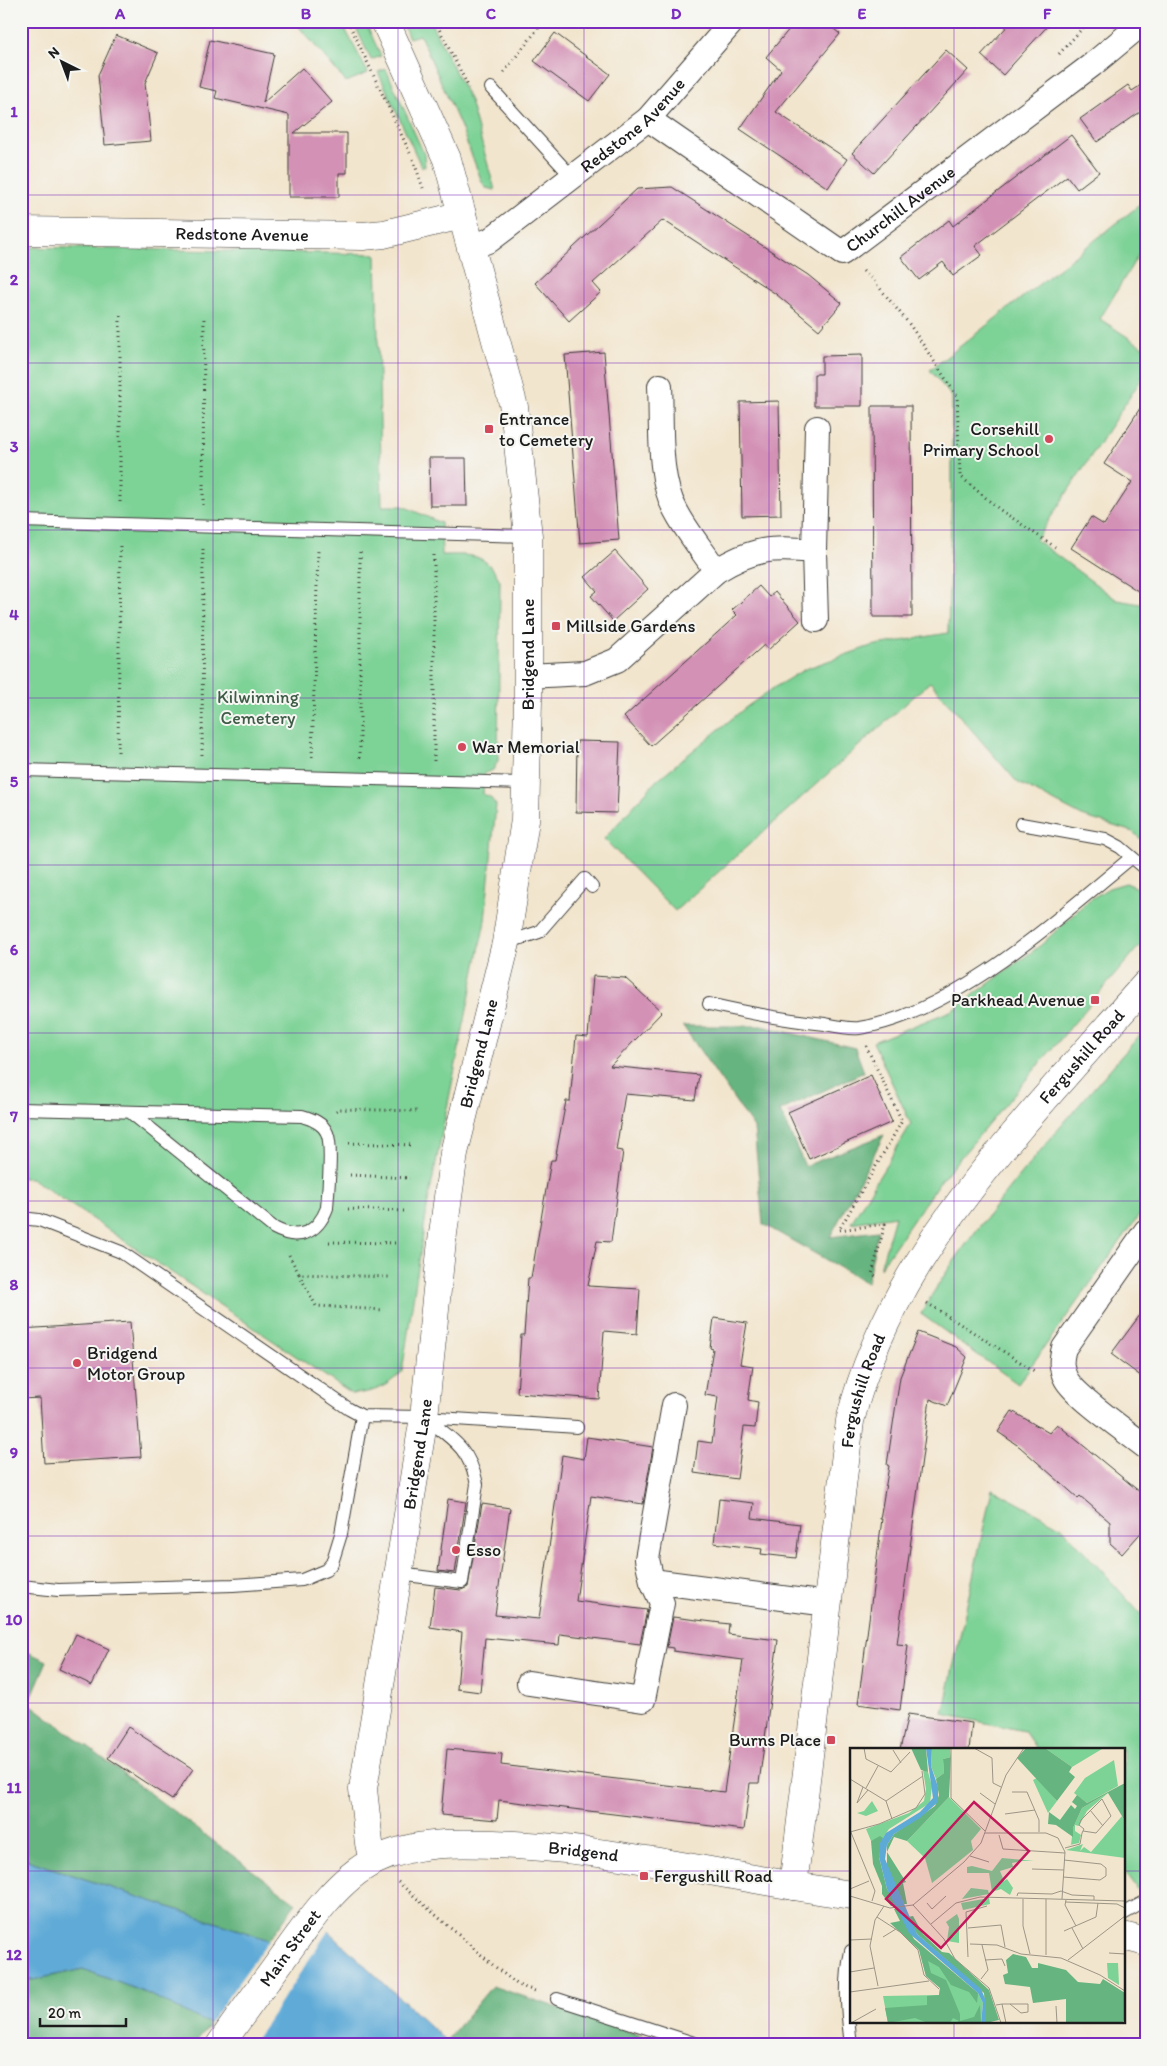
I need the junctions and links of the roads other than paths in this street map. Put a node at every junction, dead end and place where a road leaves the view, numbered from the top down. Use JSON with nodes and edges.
{"nodes":[{"id":1,"x":386,"y":21,"type":"edge"},
{"id":2,"x":733,"y":21,"type":"edge"},
{"id":3,"x":1144,"y":21,"type":"edge"},
{"id":4,"x":492,"y":88,"type":"road end"},
{"id":5,"x":648,"y":119,"type":"junction"},
{"id":6,"x":573,"y":178,"type":"junction"},
{"id":7,"x":462,"y":215,"type":"junction"},
{"id":8,"x":21,"y":230,"type":"edge"},
{"id":9,"x":470,"y":248,"type":"junction"},
{"id":10,"x":660,"y":386,"type":"dead end"},
{"id":11,"x":817,"y":428,"type":"dead end"},
{"id":12,"x":21,"y":521,"type":"edge"},
{"id":13,"x":528,"y":536,"type":"junction"},
{"id":14,"x":814,"y":552,"type":"junction"},
{"id":15,"x":716,"y":571,"type":"junction"},
{"id":16,"x":816,"y":620,"type":"dead end"},
{"id":17,"x":528,"y":676,"type":"junction"},
{"id":18,"x":21,"y":770,"type":"edge"},
{"id":19,"x":526,"y":783,"type":"junction"},
{"id":20,"x":1020,"y":824,"type":"dead end"},
{"id":21,"x":1132,"y":857,"type":"junction"},
{"id":22,"x":1146,"y":869,"type":"edge"},
{"id":23,"x":592,"y":887,"type":"dead end"},
{"id":24,"x":506,"y":943,"type":"junction"},
{"id":25,"x":1146,"y":984,"type":"edge"},
{"id":26,"x":709,"y":1004,"type":"dead end"},
{"id":27,"x":21,"y":1109,"type":"edge"},
{"id":28,"x":130,"y":1112,"type":"junction"},
{"id":29,"x":21,"y":1218,"type":"edge"},
{"id":30,"x":1146,"y":1231,"type":"edge"},
{"id":31,"x":674,"y":1405,"type":"dead end"},
{"id":32,"x":362,"y":1416,"type":"junction"},
{"id":33,"x":424,"y":1417,"type":"junction"},
{"id":34,"x":578,"y":1427,"type":"dead end"},
{"id":35,"x":1146,"y":1447,"type":"edge"},
{"id":36,"x":399,"y":1574,"type":"junction"},
{"id":37,"x":652,"y":1581,"type":"junction"},
{"id":38,"x":21,"y":1586,"type":"edge"},
{"id":39,"x":828,"y":1604,"type":"junction"},
{"id":40,"x":529,"y":1683,"type":"dead end"},
{"id":41,"x":373,"y":1861,"type":"junction"},
{"id":42,"x":793,"y":1886,"type":"junction"},
{"id":43,"x":850,"y":1895,"type":"edge"},
{"id":44,"x":1146,"y":1901,"type":"edge"},
{"id":45,"x":1124,"y":1913,"type":"edge"},
{"id":46,"x":1124,"y":1936,"type":"edge"},
{"id":47,"x":1146,"y":1942,"type":"edge"},
{"id":48,"x":850,"y":1956,"type":"edge"},
{"id":49,"x":557,"y":1999,"type":"road end"},
{"id":50,"x":220,"y":2045,"type":"edge"},
{"id":51,"x":700,"y":2045,"type":"edge"},
{"id":52,"x":851,"y":2045,"type":"edge"}],
"edges":[{"from":1,"to":7,"type":"main road","name":"Bridgend Lane"},
{"from":2,"to":5,"type":"street","name":"Redstone Avenue"},
{"from":3,"to":5,"type":"street","name":"Churchill Avenue"},
{"from":4,"to":6,"type":"lane"},
{"from":5,"to":6,"type":"street","name":"Redstone Avenue"},
{"from":6,"to":9,"type":"street","name":"Redstone Avenue"},
{"from":7,"to":8,"type":"main road","name":"Redstone Avenue"},
{"from":7,"to":9,"type":"main road","name":"Bridgend Lane"},
{"from":9,"to":13,"type":"main road","name":"Bridgend Lane"},
{"from":10,"to":15,"type":"street"},
{"from":11,"to":14,"type":"street"},
{"from":12,"to":13,"type":"lane"},
{"from":13,"to":17,"type":"main road","name":"Bridgend Lane"},
{"from":14,"to":15,"type":"street"},
{"from":14,"to":16,"type":"street"},
{"from":15,"to":17,"type":"street"},
{"from":17,"to":19,"type":"main road","name":"Bridgend Lane"},
{"from":18,"to":19,"type":"lane"},
{"from":19,"to":24,"type":"main road","name":"Bridgend Lane"},
{"from":20,"to":21,"type":"lane"},
{"from":21,"to":22,"type":"lane"},
{"from":21,"to":26,"type":"lane"},
{"from":23,"to":24,"type":"lane"},
{"from":24,"to":33,"type":"main road","name":"Bridgend Lane"},
{"from":25,"to":39,"type":"main road","name":"Fergushill Road"},
{"from":27,"to":28,"type":"lane"},
{"from":28,"to":28,"type":"lane"},
{"from":29,"to":32,"type":"lane"},
{"from":30,"to":35,"type":"street"},
{"from":31,"to":37,"type":"street"},
{"from":32,"to":33,"type":"lane"},
{"from":32,"to":38,"type":"lane"},
{"from":33,"to":34,"type":"lane"},
{"from":33,"to":36,"type":"main road","name":"Bridgend Lane"},
{"from":33,"to":36,"type":"lane"},
{"from":36,"to":41,"type":"main road","name":"Bridgend Lane"},
{"from":37,"to":39,"type":"street"},
{"from":37,"to":40,"type":"street"},
{"from":39,"to":42,"type":"main road","name":"Fergushill Road"},
{"from":41,"to":42,"type":"main road","name":"Bridgend"},
{"from":41,"to":50,"type":"main road","name":"Main Street"},
{"from":42,"to":43,"type":"main road","name":"Bridgend"},
{"from":44,"to":45,"type":"lane"},
{"from":46,"to":47,"type":"main road"},
{"from":48,"to":52,"type":"lane"},
{"from":49,"to":51,"type":"lane"}]}
